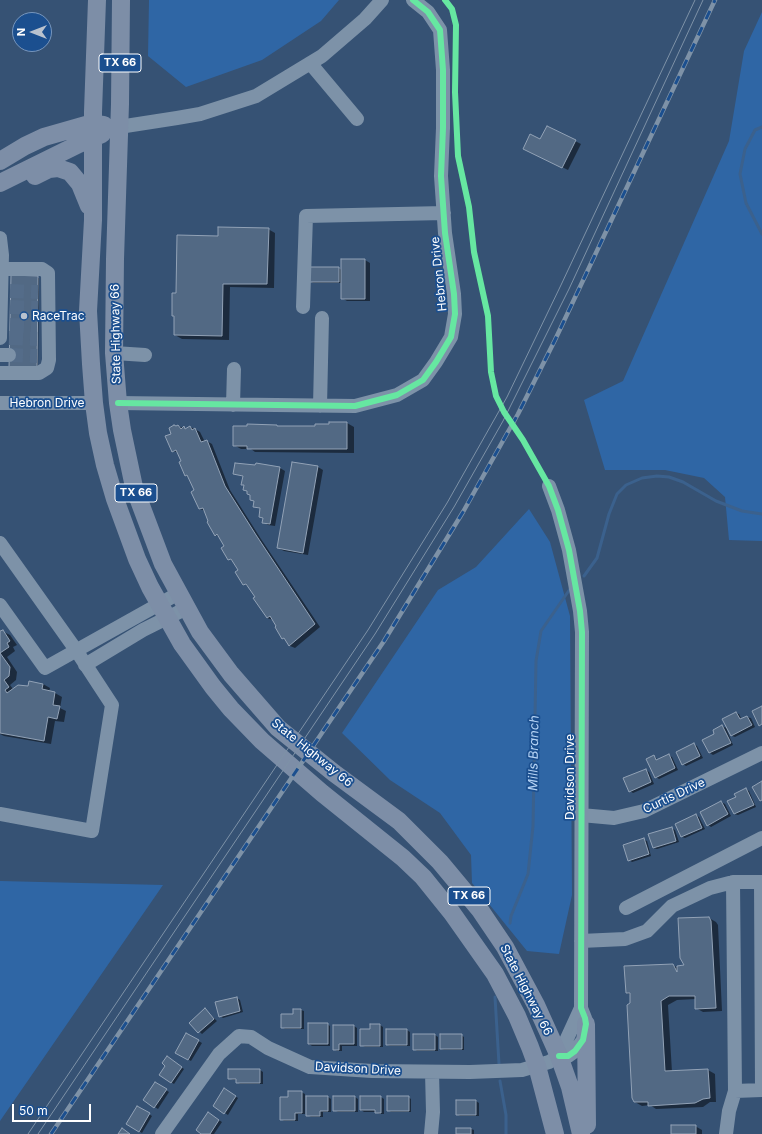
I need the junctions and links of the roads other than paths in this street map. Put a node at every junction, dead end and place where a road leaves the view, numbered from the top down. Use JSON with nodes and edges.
{"nodes":[{"id":1,"x":97,"y":0,"type":"edge"},
{"id":2,"x":121,"y":0,"type":"edge"},
{"id":3,"x":382,"y":0,"type":"edge"},
{"id":4,"x":413,"y":0,"type":"edge"},
{"id":5,"x":310,"y":63,"type":"junction"},
{"id":6,"x":357,"y":119,"type":"dead end"},
{"id":7,"x":119,"y":127,"type":"junction"},
{"id":8,"x":93,"y":131,"type":"junction"},
{"id":9,"x":0,"y":161,"type":"edge"},
{"id":10,"x":0,"y":184,"type":"edge"},
{"id":11,"x":0,"y":191,"type":"edge"},
{"id":12,"x":444,"y":213,"type":"junction"},
{"id":13,"x":93,"y":220,"type":"junction"},
{"id":14,"x":0,"y":238,"type":"edge"},
{"id":15,"x":1,"y":269,"type":"edge"},
{"id":16,"x":303,"y":307,"type":"dead end"},
{"id":17,"x":88,"y":311,"type":"junction"},
{"id":18,"x":322,"y":318,"type":"dead end"},
{"id":19,"x":4,"y":333,"type":"edge"},
{"id":20,"x":114,"y":353,"type":"junction"},
{"id":21,"x":145,"y":355,"type":"dead end"},
{"id":22,"x":234,"y":369,"type":"dead end"},
{"id":23,"x":0,"y":373,"type":"edge"},
{"id":24,"x":0,"y":403,"type":"edge"},
{"id":25,"x":94,"y":403,"type":"junction"},
{"id":26,"x":118,"y":403,"type":"junction"},
{"id":27,"x":233,"y":405,"type":"junction"},
{"id":28,"x":320,"y":406,"type":"junction"},
{"id":29,"x":133,"y":484,"type":"junction"},
{"id":30,"x":549,"y":486,"type":"dead end"},
{"id":31,"x":0,"y":542,"type":"edge"},
{"id":32,"x":4,"y":559,"type":"edge"},
{"id":33,"x":183,"y":600,"type":"junction"},
{"id":34,"x":0,"y":605,"type":"edge"},
{"id":35,"x":163,"y":611,"type":"junction"},
{"id":36,"x":76,"y":650,"type":"junction"},
{"id":37,"x":85,"y":665,"type":"junction"},
{"id":38,"x":762,"y":753,"type":"edge"},
{"id":39,"x":0,"y":814,"type":"edge"},
{"id":40,"x":581,"y":815,"type":"junction"},
{"id":41,"x":762,"y":838,"type":"edge"},
{"id":42,"x":733,"y":882,"type":"junction"},
{"id":43,"x":626,"y":908,"type":"dead end"},
{"id":44,"x":581,"y":941,"type":"junction"},
{"id":45,"x":583,"y":1016,"type":"junction"},
{"id":46,"x":559,"y":1056,"type":"junction"},
{"id":47,"x":537,"y":1066,"type":"junction"},
{"id":48,"x":432,"y":1072,"type":"junction"},
{"id":49,"x":735,"y":1091,"type":"junction"},
{"id":50,"x":162,"y":1134,"type":"edge"},
{"id":51,"x":431,"y":1134,"type":"edge"},
{"id":52,"x":555,"y":1134,"type":"edge"},
{"id":53,"x":581,"y":1134,"type":"edge"},
{"id":54,"x":587,"y":1134,"type":"edge"},
{"id":55,"x":726,"y":1134,"type":"edge"}],
"edges":[{"from":1,"to":8,"type":"main road","name":"State Highway 66","number":"TX 66"},
{"from":2,"to":7,"type":"main road","name":"State Highway 66","number":"TX 66"},
{"from":3,"to":5,"type":"street"},
{"from":4,"to":12,"type":"street","name":"Hebron Drive"},
{"from":5,"to":6,"type":"street"},
{"from":5,"to":7,"type":"street"},
{"from":7,"to":8,"type":"main road"},
{"from":7,"to":20,"type":"main road","name":"State Highway 66","number":"TX 66"},
{"from":8,"to":9,"type":"main road"},
{"from":8,"to":10,"type":"main road"},
{"from":8,"to":13,"type":"main road","name":"State Highway 66","number":"TX 66"},
{"from":11,"to":13,"type":"main road"},
{"from":12,"to":16,"type":"street"},
{"from":12,"to":28,"type":"street","name":"Hebron Drive"},
{"from":13,"to":17,"type":"main road","name":"State Highway 66","number":"TX 66"},
{"from":14,"to":15,"type":"street"},
{"from":15,"to":19,"type":"street"},
{"from":15,"to":23,"type":"street"},
{"from":17,"to":25,"type":"main road","name":"State Highway 66","number":"TX 66"},
{"from":17,"to":26,"type":"main road"},
{"from":18,"to":28,"type":"street"},
{"from":20,"to":21,"type":"street"},
{"from":20,"to":26,"type":"main road","name":"State Highway 66","number":"TX 66"},
{"from":22,"to":27,"type":"street"},
{"from":24,"to":25,"type":"street","name":"Hebron Drive"},
{"from":25,"to":29,"type":"main road"},
{"from":25,"to":35,"type":"main road","name":"State Highway 66","number":"TX 66"},
{"from":26,"to":27,"type":"street","name":"Hebron Drive"},
{"from":26,"to":29,"type":"main road","name":"State Highway 66","number":"TX 66"},
{"from":27,"to":28,"type":"street","name":"Hebron Drive"},
{"from":29,"to":33,"type":"main road","name":"State Highway 66","number":"TX 66"},
{"from":30,"to":40,"type":"street","name":"Davidson Drive"},
{"from":31,"to":32,"type":"street"},
{"from":32,"to":36,"type":"street"},
{"from":33,"to":35,"type":"street"},
{"from":33,"to":46,"type":"main road","name":"State Highway 66","number":"TX 66"},
{"from":34,"to":36,"type":"street"},
{"from":35,"to":36,"type":"street"},
{"from":35,"to":37,"type":"street"},
{"from":35,"to":47,"type":"main road","name":"State Highway 66","number":"TX 66"},
{"from":36,"to":37,"type":"street"},
{"from":37,"to":39,"type":"street"},
{"from":38,"to":40,"type":"street","name":"Curtis Drive"},
{"from":40,"to":44,"type":"street","name":"Davidson Drive"},
{"from":41,"to":43,"type":"street"},
{"from":42,"to":44,"type":"street"},
{"from":42,"to":49,"type":"street"},
{"from":42,"to":49,"type":"street"},
{"from":44,"to":45,"type":"street","name":"Davidson Drive"},
{"from":45,"to":46,"type":"street","name":"Davidson Drive"},
{"from":45,"to":54,"type":"main road"},
{"from":46,"to":47,"type":"street","name":"Davidson Drive"},
{"from":46,"to":53,"type":"main road","name":"State Highway 66","number":"TX 66"},
{"from":47,"to":48,"type":"street","name":"Davidson Drive"},
{"from":47,"to":52,"type":"main road","name":"State Highway 66","number":"TX 66"},
{"from":48,"to":50,"type":"street","name":"Davidson Drive"},
{"from":48,"to":51,"type":"street"},
{"from":49,"to":55,"type":"street"}]}
